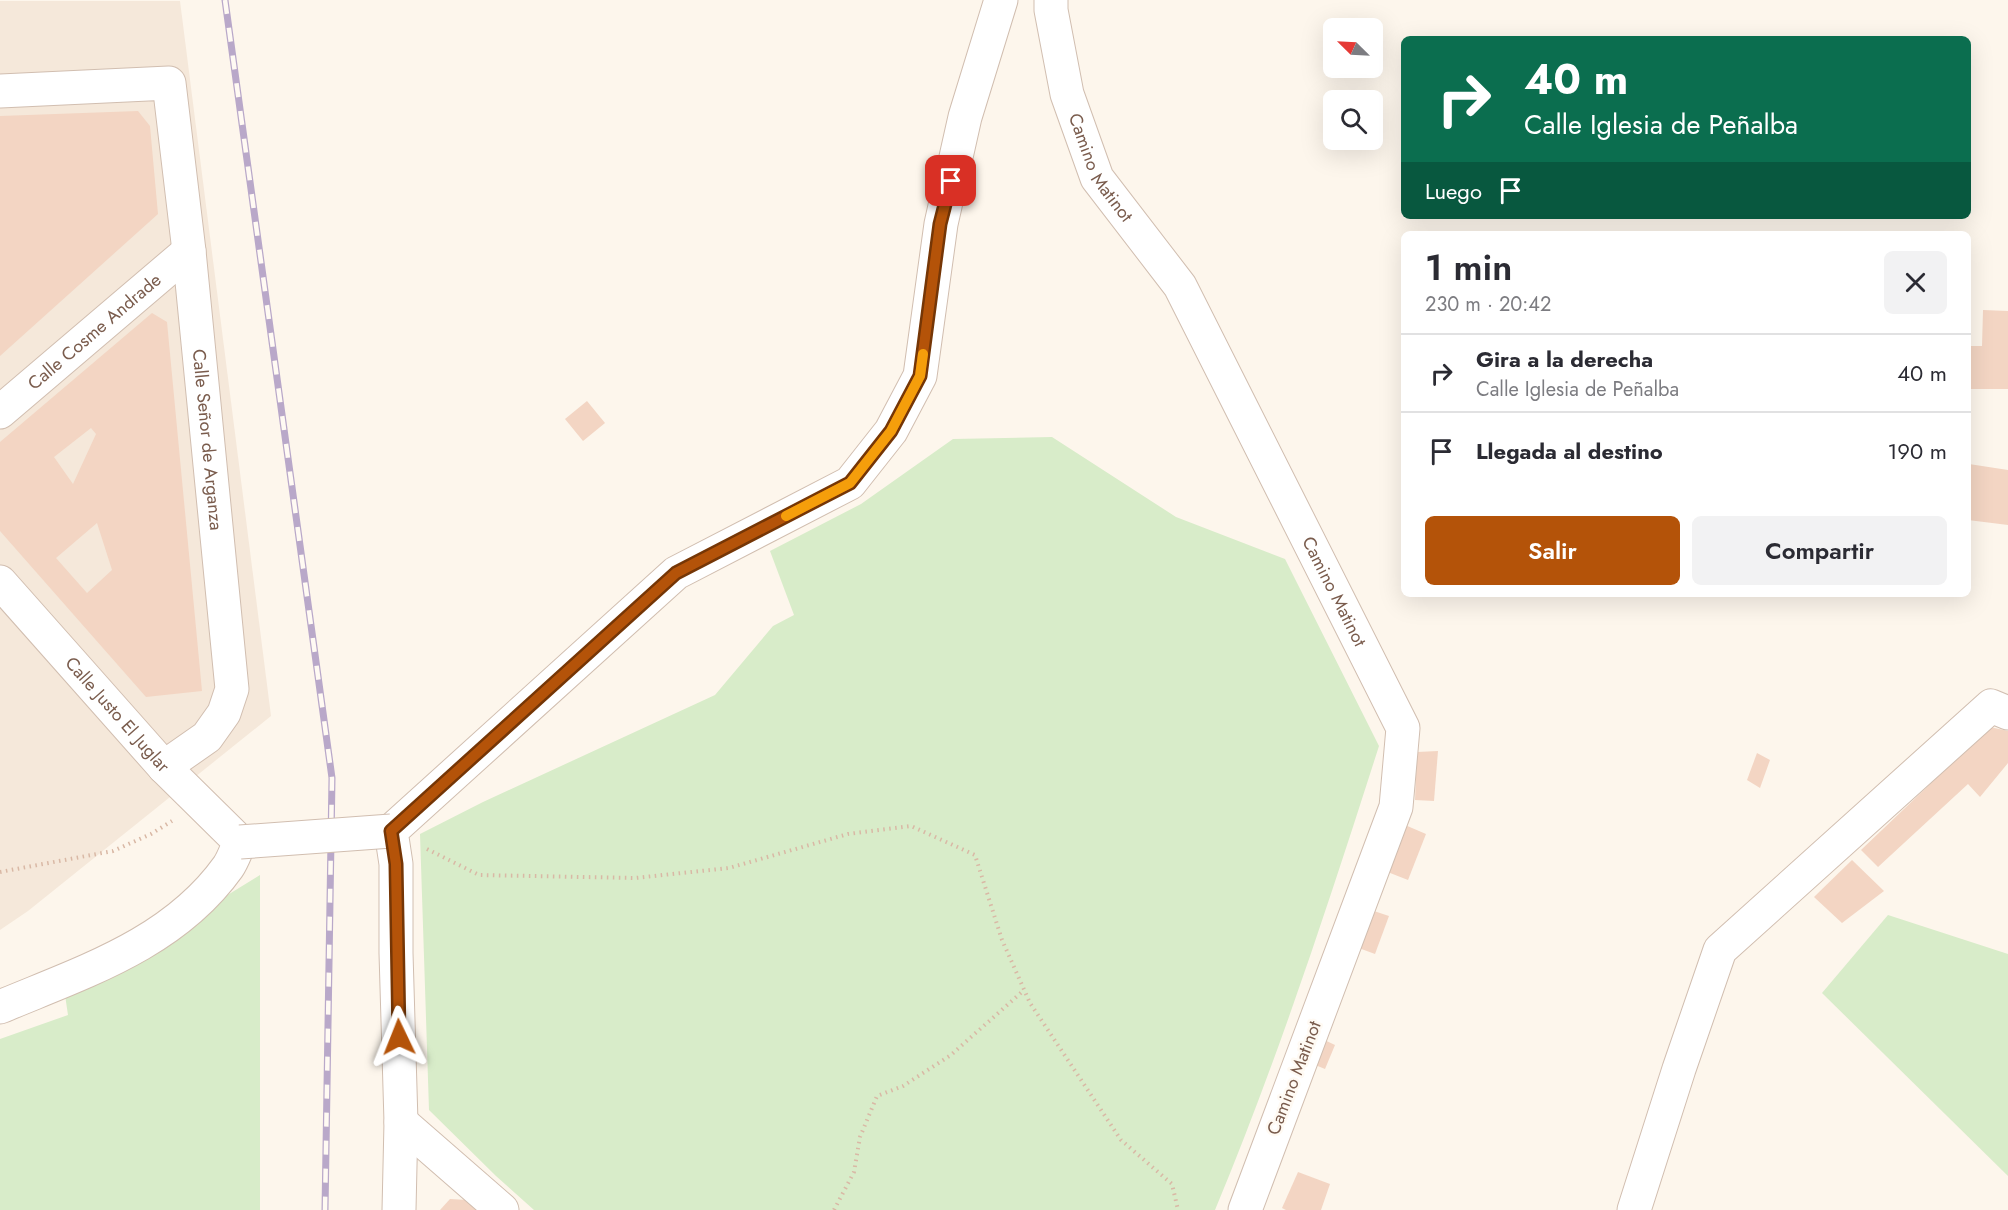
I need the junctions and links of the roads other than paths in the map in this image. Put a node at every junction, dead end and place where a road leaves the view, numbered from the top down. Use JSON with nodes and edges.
{"nodes":[{"id":1,"x":1001,"y":0,"type":"edge"},
{"id":2,"x":1052,"y":0,"type":"edge"},
{"id":3,"x":0,"y":91,"type":"edge"},
{"id":4,"x":189,"y":251,"type":"junction"},
{"id":5,"x":0,"y":412,"type":"edge"},
{"id":6,"x":0,"y":582,"type":"edge"},
{"id":7,"x":2008,"y":713,"type":"edge"},
{"id":8,"x":164,"y":767,"type":"junction"},
{"id":9,"x":391,"y":831,"type":"junction"},
{"id":10,"x":240,"y":842,"type":"junction"},
{"id":11,"x":0,"y":1007,"type":"edge"},
{"id":12,"x":401,"y":1122,"type":"junction"},
{"id":13,"x":399,"y":1210,"type":"edge"},
{"id":14,"x":502,"y":1210,"type":"edge"},
{"id":15,"x":1245,"y":1210,"type":"edge"},
{"id":16,"x":1634,"y":1210,"type":"edge"}],
"edges":[{"from":1,"to":9,"type":"street"},
{"from":2,"to":15,"type":"street","name":"Camino Matinot"},
{"from":3,"to":4,"type":"street","name":"Calle Señor de Arganza"},
{"from":4,"to":5,"type":"street","name":"Calle Cosme Andrade"},
{"from":4,"to":8,"type":"street","name":"Calle Señor de Arganza"},
{"from":6,"to":8,"type":"street","name":"Calle Justo El Juglar"},
{"from":7,"to":16,"type":"street"},
{"from":8,"to":10,"type":"street","name":"Calle Justo El Juglar"},
{"from":9,"to":10,"type":"street","bridge":true},
{"from":9,"to":12,"type":"street"},
{"from":10,"to":11,"type":"street"},
{"from":12,"to":13,"type":"street"},
{"from":12,"to":14,"type":"street"}]}
